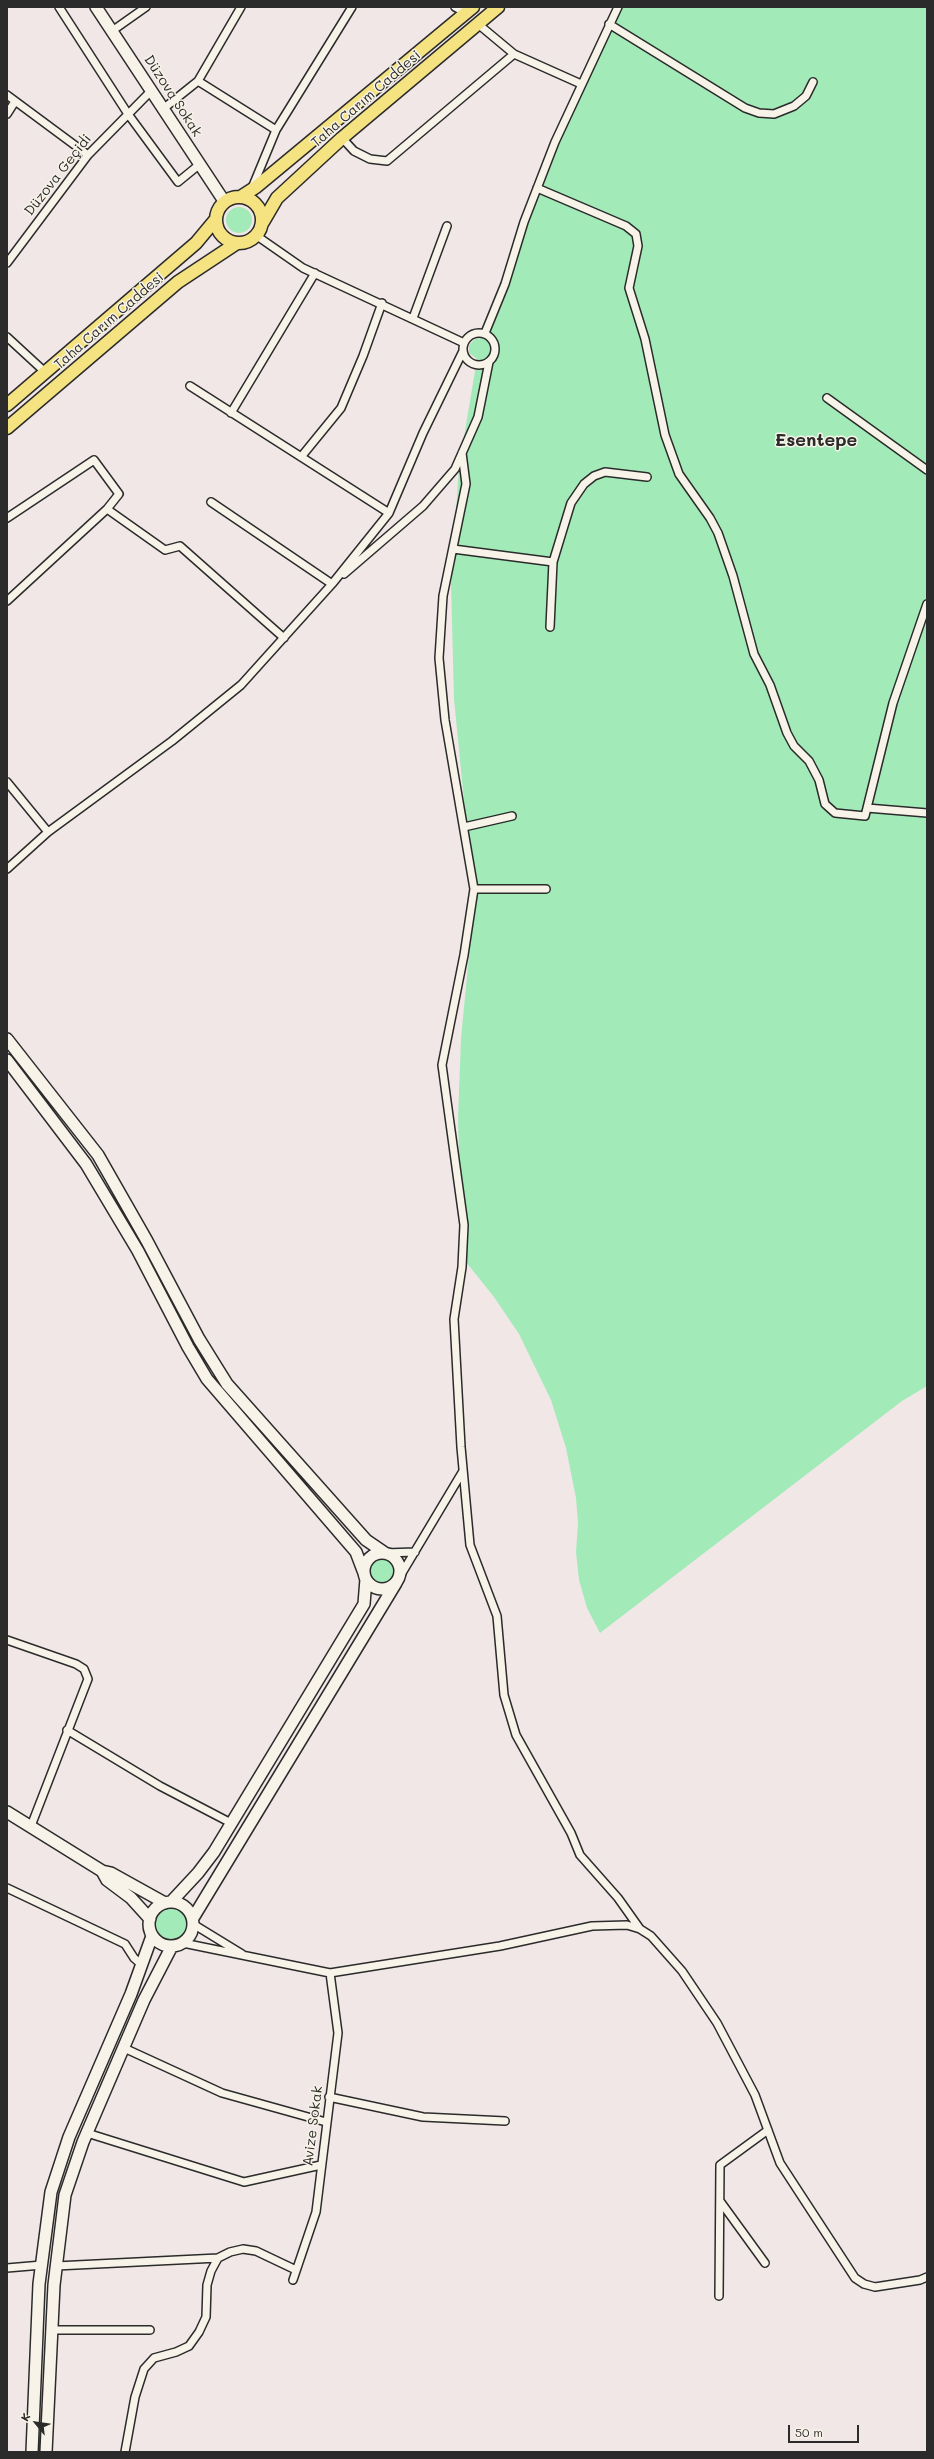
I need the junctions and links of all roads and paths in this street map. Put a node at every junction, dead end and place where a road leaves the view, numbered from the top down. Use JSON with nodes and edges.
{"nodes":[{"id":1,"x":59,"y":7,"type":"edge"},
{"id":2,"x":96,"y":7,"type":"edge"},
{"id":3,"x":146,"y":7,"type":"edge"},
{"id":4,"x":241,"y":7,"type":"edge"},
{"id":5,"x":352,"y":7,"type":"edge"},
{"id":6,"x":498,"y":7,"type":"edge"},
{"id":7,"x":618,"y":7,"type":"edge"},
{"id":8,"x":465,"y":9,"type":"edge"},
{"id":9,"x":478,"y":24,"type":"junction"},
{"id":10,"x":609,"y":24,"type":"junction"},
{"id":11,"x":112,"y":31,"type":"junction"},
{"id":12,"x":514,"y":54,"type":"junction"},
{"id":13,"x":198,"y":81,"type":"junction"},
{"id":14,"x":813,"y":82,"type":"dead end"},
{"id":15,"x":581,"y":84,"type":"junction"},
{"id":16,"x":151,"y":91,"type":"junction"},
{"id":17,"x":7,"y":95,"type":"edge"},
{"id":18,"x":14,"y":103,"type":"junction"},
{"id":19,"x":163,"y":109,"type":"junction"},
{"id":20,"x":7,"y":114,"type":"edge"},
{"id":21,"x":128,"y":114,"type":"junction"},
{"id":22,"x":276,"y":130,"type":"junction"},
{"id":23,"x":342,"y":138,"type":"junction"},
{"id":24,"x":88,"y":155,"type":"junction"},
{"id":25,"x":200,"y":164,"type":"junction"},
{"id":26,"x":538,"y":188,"type":"junction"},
{"id":27,"x":246,"y":194,"type":"junction"},
{"id":28,"x":224,"y":202,"type":"junction"},
{"id":29,"x":216,"y":219,"type":"junction"},
{"id":30,"x":263,"y":222,"type":"junction"},
{"id":31,"x":447,"y":226,"type":"dead end"},
{"id":32,"x":257,"y":236,"type":"junction"},
{"id":33,"x":237,"y":243,"type":"junction"},
{"id":34,"x":7,"y":262,"type":"edge"},
{"id":35,"x":315,"y":273,"type":"junction"},
{"id":36,"x":382,"y":303,"type":"junction"},
{"id":37,"x":413,"y":318,"type":"junction"},
{"id":38,"x":485,"y":333,"type":"junction"},
{"id":39,"x":7,"y":337,"type":"edge"},
{"id":40,"x":464,"y":343,"type":"junction"},
{"id":41,"x":463,"y":351,"type":"junction"},
{"id":42,"x":489,"y":362,"type":"junction"},
{"id":43,"x":45,"y":372,"type":"junction"},
{"id":44,"x":190,"y":386,"type":"dead end"},
{"id":45,"x":827,"y":398,"type":"dead end"},
{"id":46,"x":7,"y":405,"type":"edge"},
{"id":47,"x":231,"y":413,"type":"junction"},
{"id":48,"x":7,"y":428,"type":"edge"},
{"id":49,"x":462,"y":454,"type":"junction"},
{"id":50,"x":301,"y":457,"type":"junction"},
{"id":51,"x":927,"y":470,"type":"edge"},
{"id":52,"x":647,"y":477,"type":"dead end"},
{"id":53,"x":211,"y":502,"type":"dead end"},
{"id":54,"x":107,"y":509,"type":"junction"},
{"id":55,"x":389,"y":513,"type":"junction"},
{"id":56,"x":7,"y":518,"type":"edge"},
{"id":57,"x":453,"y":549,"type":"junction"},
{"id":58,"x":553,"y":562,"type":"junction"},
{"id":59,"x":332,"y":584,"type":"junction"},
{"id":60,"x":7,"y":601,"type":"edge"},
{"id":61,"x":927,"y":604,"type":"edge"},
{"id":62,"x":550,"y":627,"type":"dead end"},
{"id":63,"x":284,"y":638,"type":"junction"},
{"id":64,"x":7,"y":782,"type":"edge"},
{"id":65,"x":867,"y":808,"type":"junction"},
{"id":66,"x":927,"y":813,"type":"edge"},
{"id":67,"x":512,"y":816,"type":"dead end"},
{"id":68,"x":464,"y":827,"type":"junction"},
{"id":69,"x":48,"y":832,"type":"junction"},
{"id":70,"x":7,"y":869,"type":"edge"},
{"id":71,"x":474,"y":889,"type":"junction"},
{"id":72,"x":546,"y":889,"type":"dead end"},
{"id":73,"x":7,"y":1039,"type":"edge"},
{"id":74,"x":7,"y":1060,"type":"edge"},
{"id":75,"x":463,"y":1471,"type":"junction"},
{"id":76,"x":415,"y":1552,"type":"junction"},
{"id":77,"x":385,"y":1553,"type":"junction"},
{"id":78,"x":365,"y":1576,"type":"junction"},
{"id":79,"x":398,"y":1580,"type":"junction"},
{"id":80,"x":7,"y":1640,"type":"edge"},
{"id":81,"x":67,"y":1730,"type":"junction"},
{"id":82,"x":7,"y":1812,"type":"edge"},
{"id":83,"x":231,"y":1823,"type":"junction"},
{"id":84,"x":31,"y":1826,"type":"junction"},
{"id":85,"x":102,"y":1871,"type":"junction"},
{"id":86,"x":7,"y":1888,"type":"edge"},
{"id":87,"x":168,"y":1903,"type":"junction"},
{"id":88,"x":150,"y":1919,"type":"junction"},
{"id":89,"x":193,"y":1921,"type":"junction"},
{"id":90,"x":640,"y":1929,"type":"junction"},
{"id":91,"x":152,"y":1936,"type":"junction"},
{"id":92,"x":177,"y":1945,"type":"junction"},
{"id":93,"x":247,"y":1957,"type":"junction"},
{"id":94,"x":142,"y":1965,"type":"junction"},
{"id":95,"x":330,"y":1973,"type":"junction"},
{"id":96,"x":124,"y":2048,"type":"junction"},
{"id":97,"x":329,"y":2097,"type":"junction"},
{"id":98,"x":505,"y":2121,"type":"dead end"},
{"id":99,"x":326,"y":2122,"type":"junction"},
{"id":100,"x":768,"y":2130,"type":"junction"},
{"id":101,"x":87,"y":2133,"type":"junction"},
{"id":102,"x":321,"y":2165,"type":"junction"},
{"id":103,"x":720,"y":2201,"type":"junction"},
{"id":104,"x":218,"y":2258,"type":"junction"},
{"id":105,"x":765,"y":2263,"type":"dead end"},
{"id":106,"x":42,"y":2265,"type":"junction"},
{"id":107,"x":56,"y":2266,"type":"junction"},
{"id":108,"x":7,"y":2268,"type":"edge"},
{"id":109,"x":296,"y":2270,"type":"junction"},
{"id":110,"x":927,"y":2277,"type":"edge"},
{"id":111,"x":293,"y":2280,"type":"dead end"},
{"id":112,"x":719,"y":2296,"type":"dead end"},
{"id":113,"x":52,"y":2330,"type":"junction"},
{"id":114,"x":150,"y":2330,"type":"dead end"},
{"id":115,"x":32,"y":2452,"type":"edge"},
{"id":116,"x":46,"y":2452,"type":"edge"},
{"id":117,"x":125,"y":2452,"type":"edge"}],
"edges":[{"from":1,"to":21,"type":"street"},
{"from":2,"to":11,"type":"street","name":"Düzova Sokak"},
{"from":3,"to":11,"type":"street"},
{"from":4,"to":13,"type":"street"},
{"from":5,"to":22,"type":"street"},
{"from":6,"to":9,"type":"main road","name":"Taha Carım Caddesi"},
{"from":7,"to":10,"type":"street"},
{"from":8,"to":27,"type":"main road","name":"Taha Carım Caddesi"},
{"from":9,"to":12,"type":"street"},
{"from":9,"to":23,"type":"main road","name":"Taha Carım Caddesi"},
{"from":10,"to":14,"type":"street"},
{"from":10,"to":15,"type":"street"},
{"from":11,"to":16,"type":"street","name":"Düzova Sokak"},
{"from":12,"to":15,"type":"street"},
{"from":12,"to":23,"type":"street"},
{"from":13,"to":19,"type":"street"},
{"from":13,"to":22,"type":"street"},
{"from":15,"to":26,"type":"street"},
{"from":16,"to":19,"type":"street","name":"Düzova Sokak"},
{"from":16,"to":21,"type":"street","name":"Düzova Geçidi"},
{"from":17,"to":18,"type":"street"},
{"from":18,"to":20,"type":"street"},
{"from":18,"to":24,"type":"street"},
{"from":19,"to":25,"type":"street","name":"Düzova Sokak"},
{"from":21,"to":24,"type":"street","name":"Düzova Geçidi"},
{"from":21,"to":25,"type":"street"},
{"from":22,"to":27,"type":"street"},
{"from":23,"to":30,"type":"main road","name":"Taha Carım Caddesi"},
{"from":24,"to":34,"type":"street","name":"Düzova Geçidi"},
{"from":25,"to":28,"type":"street","name":"Düzova Sokak"},
{"from":26,"to":38,"type":"street"},
{"from":26,"to":65,"type":"street"},
{"from":27,"to":28,"type":"main road"},
{"from":27,"to":30,"type":"main road"},
{"from":28,"to":29,"type":"main road"},
{"from":29,"to":33,"type":"main road"},
{"from":29,"to":43,"type":"main road","name":"Taha Carım Caddesi"},
{"from":30,"to":32,"type":"main road"},
{"from":31,"to":37,"type":"street"},
{"from":32,"to":33,"type":"main road"},
{"from":32,"to":35,"type":"street"},
{"from":33,"to":48,"type":"main road","name":"Taha Carım Caddesi"},
{"from":35,"to":36,"type":"street"},
{"from":35,"to":47,"type":"street"},
{"from":36,"to":37,"type":"street"},
{"from":36,"to":50,"type":"street"},
{"from":37,"to":40,"type":"street"},
{"from":38,"to":40,"type":"street"},
{"from":38,"to":42,"type":"street"},
{"from":39,"to":43,"type":"street"},
{"from":40,"to":41,"type":"street"},
{"from":41,"to":42,"type":"street"},
{"from":41,"to":55,"type":"street"},
{"from":42,"to":49,"type":"street"},
{"from":43,"to":46,"type":"main road","name":"Taha Carım Caddesi"},
{"from":44,"to":47,"type":"street"},
{"from":45,"to":51,"type":"street"},
{"from":47,"to":50,"type":"street"},
{"from":49,"to":57,"type":"street"},
{"from":49,"to":59,"type":"street"},
{"from":50,"to":55,"type":"street"},
{"from":52,"to":58,"type":"street"},
{"from":53,"to":59,"type":"street"},
{"from":54,"to":56,"type":"street"},
{"from":54,"to":60,"type":"street"},
{"from":54,"to":63,"type":"street"},
{"from":55,"to":59,"type":"street"},
{"from":57,"to":58,"type":"street"},
{"from":57,"to":68,"type":"street"},
{"from":58,"to":62,"type":"street"},
{"from":59,"to":63,"type":"street"},
{"from":61,"to":65,"type":"street"},
{"from":63,"to":69,"type":"street"},
{"from":64,"to":69,"type":"street"},
{"from":65,"to":66,"type":"street"},
{"from":67,"to":68,"type":"street"},
{"from":68,"to":71,"type":"street"},
{"from":69,"to":70,"type":"street"},
{"from":71,"to":72,"type":"street"},
{"from":71,"to":75,"type":"street"},
{"from":73,"to":77,"type":"street"},
{"from":74,"to":78,"type":"street"},
{"from":75,"to":76,"type":"street"},
{"from":75,"to":90,"type":"street"},
{"from":76,"to":77,"type":"street"},
{"from":76,"to":79,"type":"street"},
{"from":77,"to":78,"type":"street"},
{"from":77,"to":79,"type":"street"},
{"from":78,"to":79,"type":"street"},
{"from":78,"to":83,"type":"street"},
{"from":79,"to":89,"type":"street"},
{"from":80,"to":81,"type":"street"},
{"from":81,"to":83,"type":"street"},
{"from":81,"to":84,"type":"street"},
{"from":82,"to":84,"type":"street"},
{"from":83,"to":87,"type":"street"},
{"from":84,"to":85,"type":"street"},
{"from":85,"to":87,"type":"street"},
{"from":85,"to":88,"type":"street"},
{"from":86,"to":94,"type":"street"},
{"from":87,"to":88,"type":"street"},
{"from":87,"to":89,"type":"street"},
{"from":88,"to":91,"type":"street"},
{"from":89,"to":92,"type":"street"},
{"from":89,"to":93,"type":"street"},
{"from":90,"to":95,"type":"street"},
{"from":90,"to":100,"type":"street"},
{"from":91,"to":92,"type":"street"},
{"from":91,"to":94,"type":"street"},
{"from":92,"to":93,"type":"street"},
{"from":92,"to":96,"type":"street"},
{"from":93,"to":95,"type":"street"},
{"from":94,"to":106,"type":"street"},
{"from":95,"to":97,"type":"street","name":"Avize Sokak"},
{"from":96,"to":99,"type":"street"},
{"from":96,"to":101,"type":"street"},
{"from":97,"to":98,"type":"street"},
{"from":97,"to":99,"type":"street","name":"Avize Sokak"},
{"from":99,"to":102,"type":"street","name":"Avize Sokak"},
{"from":100,"to":103,"type":"street"},
{"from":100,"to":110,"type":"street"},
{"from":101,"to":102,"type":"street"},
{"from":101,"to":107,"type":"street"},
{"from":102,"to":109,"type":"street","name":"Avize Sokak"},
{"from":103,"to":105,"type":"street"},
{"from":103,"to":112,"type":"street"},
{"from":104,"to":107,"type":"street"},
{"from":104,"to":109,"type":"street"},
{"from":104,"to":117,"type":"street"},
{"from":106,"to":108,"type":"street"},
{"from":106,"to":115,"type":"street"},
{"from":107,"to":113,"type":"street"},
{"from":109,"to":111,"type":"street","name":"Avize Sokak"},
{"from":113,"to":114,"type":"street"},
{"from":113,"to":116,"type":"street"}]}
